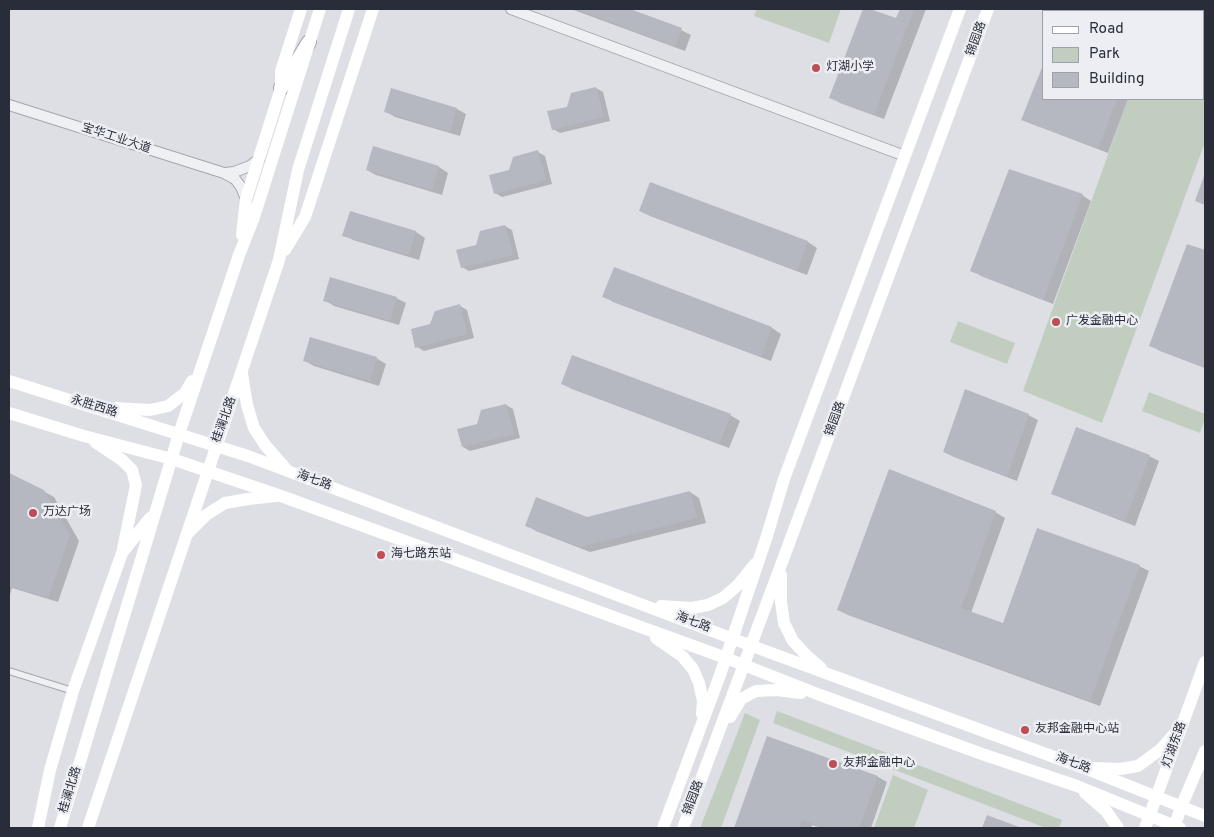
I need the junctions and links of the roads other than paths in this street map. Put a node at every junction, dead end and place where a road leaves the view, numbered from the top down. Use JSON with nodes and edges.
{"nodes":[{"id":1,"x":301,"y":9,"type":"edge"},
{"id":2,"x":320,"y":9,"type":"edge"},
{"id":3,"x":349,"y":9,"type":"edge"},
{"id":4,"x":373,"y":9,"type":"edge"},
{"id":5,"x":511,"y":9,"type":"edge"},
{"id":6,"x":960,"y":9,"type":"edge"},
{"id":7,"x":988,"y":9,"type":"edge"},
{"id":8,"x":309,"y":42,"type":"junction"},
{"id":9,"x":281,"y":88,"type":"junction"},
{"id":10,"x":9,"y":104,"type":"edge"},
{"id":11,"x":905,"y":156,"type":"junction"},
{"id":12,"x":259,"y":159,"type":"junction"},
{"id":13,"x":224,"y":173,"type":"junction"},
{"id":14,"x":246,"y":200,"type":"junction"},
{"id":15,"x":239,"y":255,"type":"junction"},
{"id":16,"x":279,"y":260,"type":"junction"},
{"id":17,"x":202,"y":366,"type":"junction"},
{"id":18,"x":242,"y":374,"type":"junction"},
{"id":19,"x":9,"y":381,"type":"edge"},
{"id":20,"x":93,"y":406,"type":"junction"},
{"id":21,"x":9,"y":414,"type":"edge"},
{"id":22,"x":179,"y":434,"type":"junction"},
{"id":23,"x":84,"y":436,"type":"junction"},
{"id":24,"x":216,"y":446,"type":"junction"},
{"id":25,"x":172,"y":459,"type":"junction"},
{"id":26,"x":208,"y":471,"type":"junction"},
{"id":27,"x":288,"y":471,"type":"junction"},
{"id":28,"x":281,"y":496,"type":"junction"},
{"id":29,"x":155,"y":512,"type":"junction"},
{"id":30,"x":186,"y":535,"type":"junction"},
{"id":31,"x":122,"y":553,"type":"junction"},
{"id":32,"x":760,"y":559,"type":"junction"},
{"id":33,"x":781,"y":566,"type":"junction"},
{"id":34,"x":648,"y":606,"type":"junction"},
{"id":35,"x":640,"y":627,"type":"junction"},
{"id":36,"x":732,"y":638,"type":"junction"},
{"id":37,"x":752,"y":646,"type":"junction"},
{"id":38,"x":726,"y":658,"type":"junction"},
{"id":39,"x":1205,"y":662,"type":"edge"},
{"id":40,"x":744,"y":666,"type":"junction"},
{"id":41,"x":9,"y":671,"type":"edge"},
{"id":42,"x":829,"y":674,"type":"junction"},
{"id":43,"x":74,"y":691,"type":"junction"},
{"id":44,"x":820,"y":695,"type":"junction"},
{"id":45,"x":701,"y":728,"type":"junction"},
{"id":46,"x":1181,"y":728,"type":"junction"},
{"id":47,"x":719,"y":733,"type":"junction"},
{"id":48,"x":1205,"y":751,"type":"edge"},
{"id":49,"x":1084,"y":768,"type":"junction"},
{"id":50,"x":1077,"y":786,"type":"junction"},
{"id":51,"x":1156,"y":796,"type":"junction"},
{"id":52,"x":1182,"y":807,"type":"junction"},
{"id":53,"x":1149,"y":815,"type":"junction"},
{"id":54,"x":1205,"y":816,"type":"edge"},
{"id":55,"x":38,"y":828,"type":"edge"},
{"id":56,"x":60,"y":828,"type":"edge"},
{"id":57,"x":88,"y":828,"type":"edge"},
{"id":58,"x":663,"y":828,"type":"edge"},
{"id":59,"x":683,"y":828,"type":"edge"},
{"id":60,"x":1118,"y":828,"type":"edge"},
{"id":61,"x":1145,"y":828,"type":"edge"},
{"id":62,"x":1177,"y":828,"type":"edge"}],
"edges":[{"from":1,"to":9,"type":"main road"},
{"from":2,"to":8,"type":"main road","name":"桂澜北路"},
{"from":3,"to":16,"type":"main road","name":"桂澜北路"},
{"from":4,"to":16,"type":"main road"},
{"from":5,"to":11,"type":"street"},
{"from":6,"to":11,"type":"main road","name":"锦园路"},
{"from":7,"to":33,"type":"main road","name":"锦园路"},
{"from":8,"to":9,"type":"main road"},
{"from":8,"to":15,"type":"main road","name":"桂澜北路"},
{"from":9,"to":12,"type":"main road"},
{"from":10,"to":13,"type":"street","name":"宝华工业大道"},
{"from":11,"to":32,"type":"main road","name":"锦园路"},
{"from":12,"to":13,"type":"street"},
{"from":12,"to":14,"type":"main road"},
{"from":13,"to":14,"type":"street"},
{"from":14,"to":15,"type":"main road"},
{"from":15,"to":17,"type":"main road","name":"桂澜北路"},
{"from":16,"to":18,"type":"main road","name":"桂澜北路"},
{"from":17,"to":20,"type":"main road"},
{"from":17,"to":22,"type":"main road","name":"桂澜北路"},
{"from":18,"to":24,"type":"main road","name":"桂澜北路"},
{"from":18,"to":27,"type":"main road"},
{"from":19,"to":20,"type":"main road","name":"永胜西路"},
{"from":20,"to":22,"type":"main road","name":"永胜西路"},
{"from":21,"to":23,"type":"main road"},
{"from":22,"to":24,"type":"main road","name":"海七路"},
{"from":22,"to":25,"type":"main road","name":"桂澜北路"},
{"from":23,"to":25,"type":"main road"},
{"from":23,"to":31,"type":"main road"},
{"from":24,"to":26,"type":"main road","name":"桂澜北路"},
{"from":24,"to":27,"type":"main road","name":"海七路"},
{"from":25,"to":26,"type":"main road"},
{"from":25,"to":29,"type":"main road","name":"桂澜北路"},
{"from":26,"to":28,"type":"main road"},
{"from":26,"to":30,"type":"main road","name":"桂澜北路"},
{"from":27,"to":34,"type":"main road","name":"海七路"},
{"from":28,"to":30,"type":"main road"},
{"from":28,"to":35,"type":"main road"},
{"from":29,"to":31,"type":"main road"},
{"from":29,"to":56,"type":"main road","name":"桂澜北路"},
{"from":30,"to":57,"type":"main road","name":"桂澜北路"},
{"from":31,"to":43,"type":"main road"},
{"from":32,"to":34,"type":"main road"},
{"from":32,"to":36,"type":"main road","name":"锦园路"},
{"from":33,"to":37,"type":"main road","name":"锦园路"},
{"from":33,"to":42,"type":"main road"},
{"from":34,"to":36,"type":"main road","name":"海七路"},
{"from":35,"to":38,"type":"main road"},
{"from":35,"to":45,"type":"main road"},
{"from":36,"to":37,"type":"main road","name":"海七路"},
{"from":36,"to":38,"type":"main road","name":"锦园路"},
{"from":37,"to":40,"type":"main road","name":"锦园路"},
{"from":37,"to":42,"type":"main road","name":"海七路"},
{"from":38,"to":40,"type":"main road"},
{"from":38,"to":45,"type":"main road","name":"锦园路"},
{"from":39,"to":46,"type":"main road","name":"灯湖东路"},
{"from":40,"to":44,"type":"main road"},
{"from":40,"to":47,"type":"main road","name":"锦园路"},
{"from":41,"to":43,"type":"street"},
{"from":42,"to":49,"type":"main road","name":"海七路"},
{"from":43,"to":55,"type":"main road"},
{"from":44,"to":47,"type":"main road"},
{"from":44,"to":50,"type":"main road"},
{"from":45,"to":58,"type":"main road","name":"锦园路"},
{"from":46,"to":49,"type":"main road"},
{"from":46,"to":51,"type":"main road","name":"灯湖东路"},
{"from":47,"to":59,"type":"main road","name":"锦园路"},
{"from":48,"to":52,"type":"main road"},
{"from":49,"to":51,"type":"main road","name":"海七路"},
{"from":50,"to":53,"type":"main road"},
{"from":50,"to":60,"type":"main road"},
{"from":51,"to":52,"type":"main road","name":"海七路"},
{"from":51,"to":53,"type":"main road","name":"灯湖东路"},
{"from":52,"to":54,"type":"main road","name":"海七路"},
{"from":52,"to":62,"type":"main road"},
{"from":53,"to":61,"type":"main road","name":"灯湖东路"},
{"from":53,"to":62,"type":"main road"}]}
